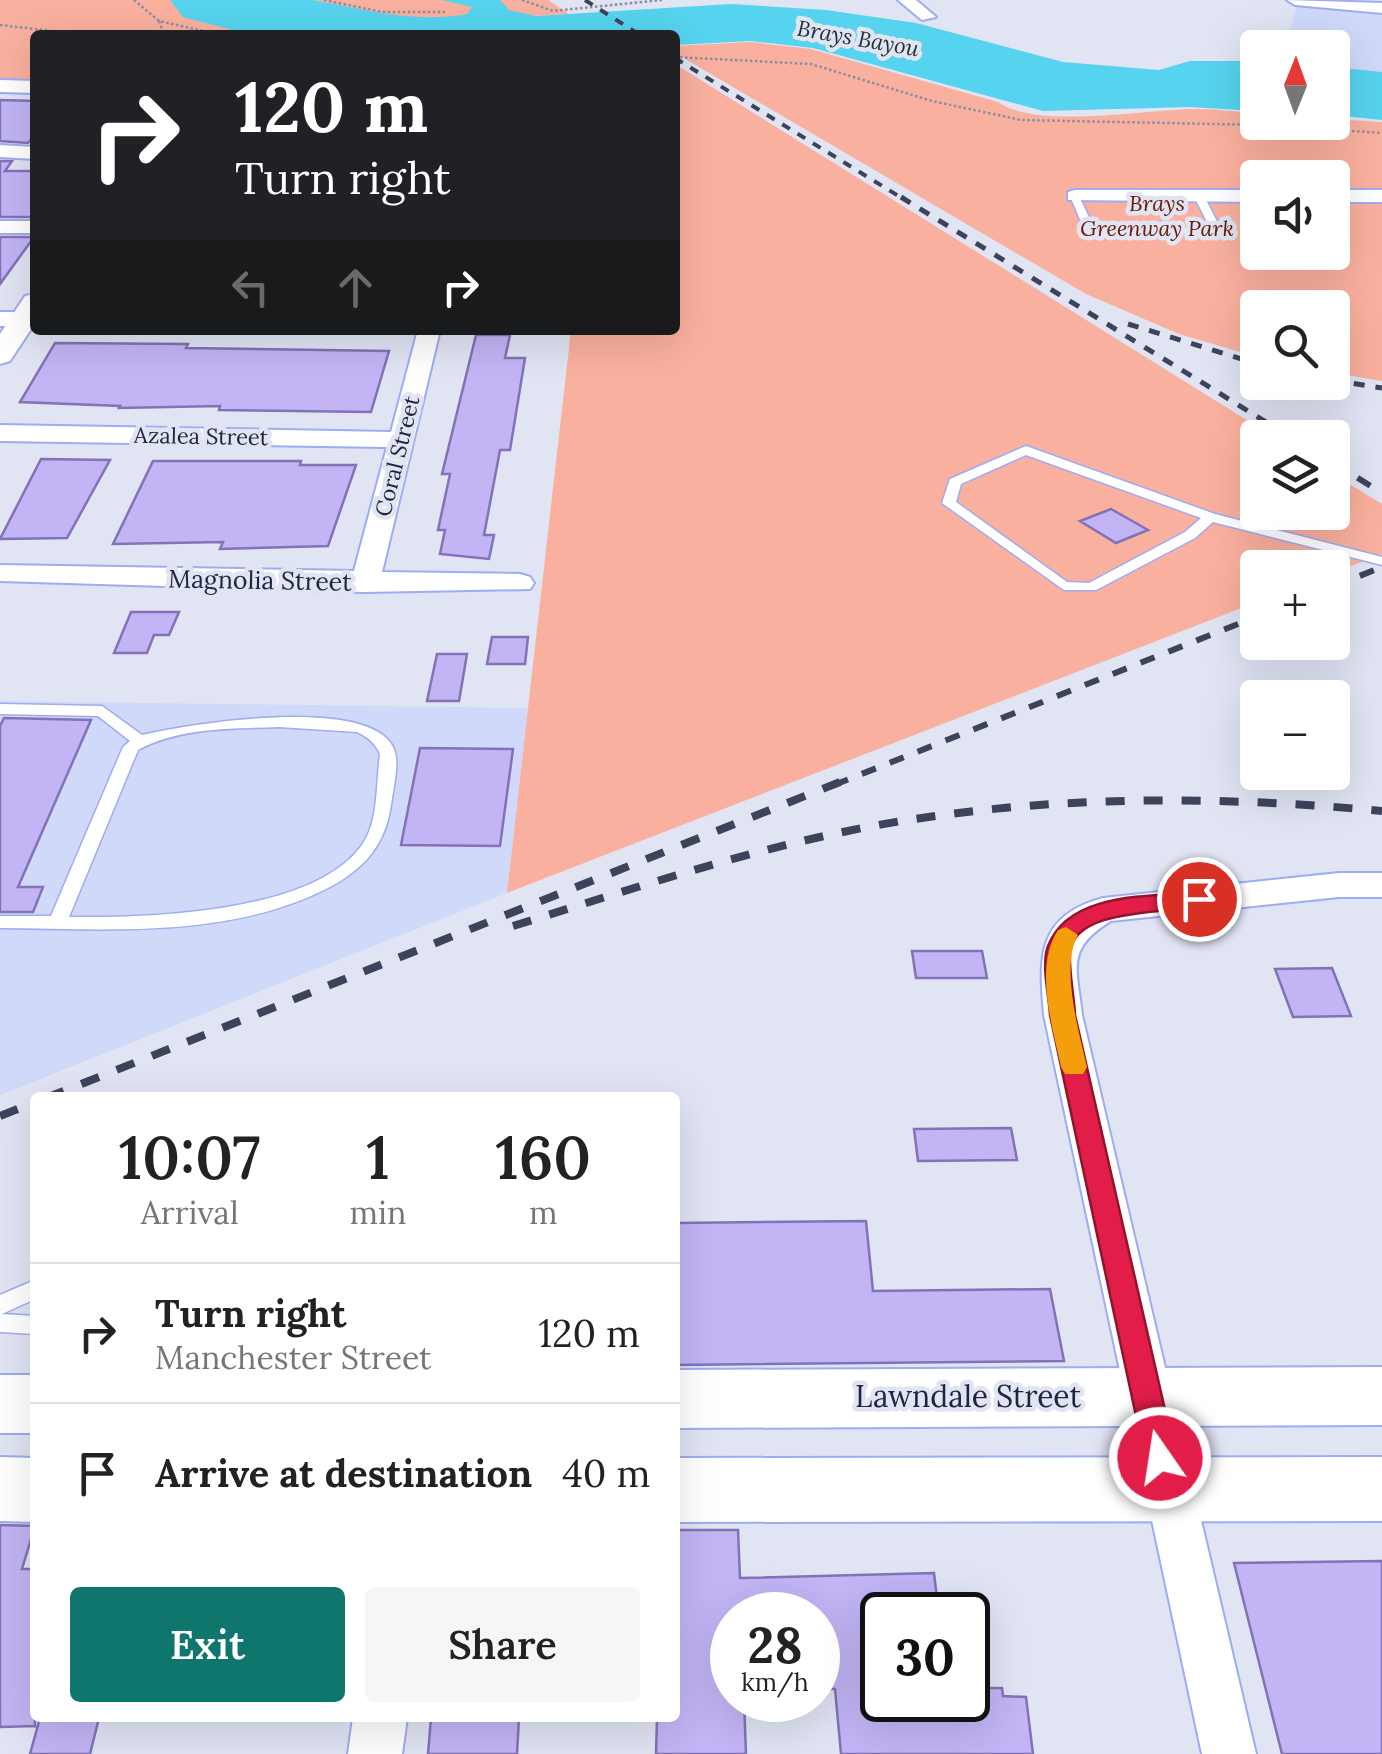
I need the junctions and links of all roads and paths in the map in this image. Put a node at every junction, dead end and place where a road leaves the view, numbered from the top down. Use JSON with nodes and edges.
{"nodes":[{"id":1,"x":134,"y":0,"type":"edge"},
{"id":2,"x":324,"y":0,"type":"edge"},
{"id":3,"x":522,"y":0,"type":"edge"},
{"id":4,"x":662,"y":0,"type":"edge"},
{"id":5,"x":906,"y":0,"type":"edge"},
{"id":6,"x":1295,"y":0,"type":"edge"},
{"id":7,"x":1382,"y":8,"type":"edge"},
{"id":8,"x":445,"y":12,"type":"dead end"},
{"id":9,"x":928,"y":17,"type":"dead end"},
{"id":10,"x":159,"y":22,"type":"junction"},
{"id":11,"x":0,"y":25,"type":"edge"},
{"id":12,"x":44,"y":30,"type":"edge"},
{"id":13,"x":162,"y":30,"type":"edge"},
{"id":14,"x":197,"y":30,"type":"edge"},
{"id":15,"x":680,"y":57,"type":"edge"},
{"id":16,"x":0,"y":86,"type":"edge"},
{"id":17,"x":30,"y":86,"type":"edge"},
{"id":18,"x":1382,"y":133,"type":"edge"},
{"id":19,"x":0,"y":152,"type":"edge"},
{"id":20,"x":30,"y":153,"type":"edge"},
{"id":21,"x":1074,"y":196,"type":"joint"},
{"id":22,"x":1198,"y":196,"type":"junction"},
{"id":23,"x":1240,"y":196,"type":"edge"},
{"id":24,"x":1350,"y":196,"type":"edge"},
{"id":25,"x":1382,"y":196,"type":"edge"},
{"id":26,"x":0,"y":227,"type":"edge"},
{"id":27,"x":30,"y":227,"type":"edge"},
{"id":28,"x":23,"y":314,"type":"edge"},
{"id":29,"x":428,"y":335,"type":"edge"},
{"id":30,"x":0,"y":355,"type":"edge"},
{"id":31,"x":0,"y":432,"type":"edge"},
{"id":32,"x":401,"y":440,"type":"junction"},
{"id":33,"x":1210,"y":517,"type":"junction"},
{"id":34,"x":1382,"y":561,"type":"edge"},
{"id":35,"x":0,"y":573,"type":"edge"},
{"id":36,"x":365,"y":582,"type":"junction"},
{"id":37,"x":520,"y":584,"type":"dead end"},
{"id":38,"x":0,"y":709,"type":"edge"},
{"id":39,"x":138,"y":740,"type":"junction"},
{"id":40,"x":1382,"y":885,"type":"edge"},
{"id":41,"x":0,"y":922,"type":"edge"},
{"id":42,"x":58,"y":922,"type":"junction"},
{"id":43,"x":30,"y":1291,"type":"edge"},
{"id":44,"x":0,"y":1305,"type":"edge"},
{"id":45,"x":0,"y":1323,"type":"edge"},
{"id":46,"x":30,"y":1325,"type":"edge"},
{"id":47,"x":1146,"y":1396,"type":"junction"},
{"id":48,"x":1382,"y":1396,"type":"edge"},
{"id":49,"x":680,"y":1398,"type":"edge"},
{"id":50,"x":0,"y":1404,"type":"edge"},
{"id":51,"x":30,"y":1404,"type":"edge"},
{"id":52,"x":1382,"y":1489,"type":"edge"},
{"id":53,"x":0,"y":1490,"type":"edge"},
{"id":54,"x":30,"y":1490,"type":"edge"},
{"id":55,"x":680,"y":1490,"type":"edge"},
{"id":56,"x":1167,"y":1490,"type":"junction"},
{"id":57,"x":379,"y":1722,"type":"edge"},
{"id":58,"x":375,"y":1754,"type":"edge"},
{"id":59,"x":1229,"y":1754,"type":"edge"}],
"edges":[{"from":1,"to":10,"type":"path"},
{"from":2,"to":8,"type":"path"},
{"from":3,"to":4,"type":"path"},
{"from":5,"to":9,"type":"street"},
{"from":6,"to":7,"type":"street"},
{"from":10,"to":13,"type":"path"},
{"from":10,"to":14,"type":"path"},
{"from":11,"to":12,"type":"path"},
{"from":15,"to":18,"type":"path"},
{"from":16,"to":17,"type":"street"},
{"from":19,"to":20,"type":"street"},
{"from":21,"to":22,"type":"street"},
{"from":21,"to":22,"type":"lane"},
{"from":22,"to":23,"type":"street"},
{"from":24,"to":25,"type":"street"},
{"from":26,"to":27,"type":"street"},
{"from":28,"to":30,"type":"street"},
{"from":29,"to":32,"type":"street","name":"Coral Street"},
{"from":31,"to":32,"type":"street","name":"Azalea Street"},
{"from":32,"to":36,"type":"street","name":"Coral Street"},
{"from":33,"to":33,"type":"lane"},
{"from":33,"to":34,"type":"lane"},
{"from":35,"to":36,"type":"street","name":"Magnolia Street"},
{"from":36,"to":37,"type":"street","name":"Magnolia Street"},
{"from":38,"to":39,"type":"lane"},
{"from":39,"to":42,"type":"lane"},
{"from":39,"to":42,"type":"lane"},
{"from":40,"to":47,"type":"street"},
{"from":41,"to":42,"type":"lane"},
{"from":43,"to":44,"type":"lane"},
{"from":45,"to":46,"type":"lane"},
{"from":47,"to":48,"type":"main road","name":"Lawndale Street"},
{"from":47,"to":49,"type":"main road","name":"Lawndale Street"},
{"from":47,"to":56,"type":"street"},
{"from":50,"to":51,"type":"main road"},
{"from":52,"to":56,"type":"main road"},
{"from":53,"to":54,"type":"main road"},
{"from":55,"to":56,"type":"main road"},
{"from":56,"to":59,"type":"street"},
{"from":57,"to":58,"type":"street"}]}
